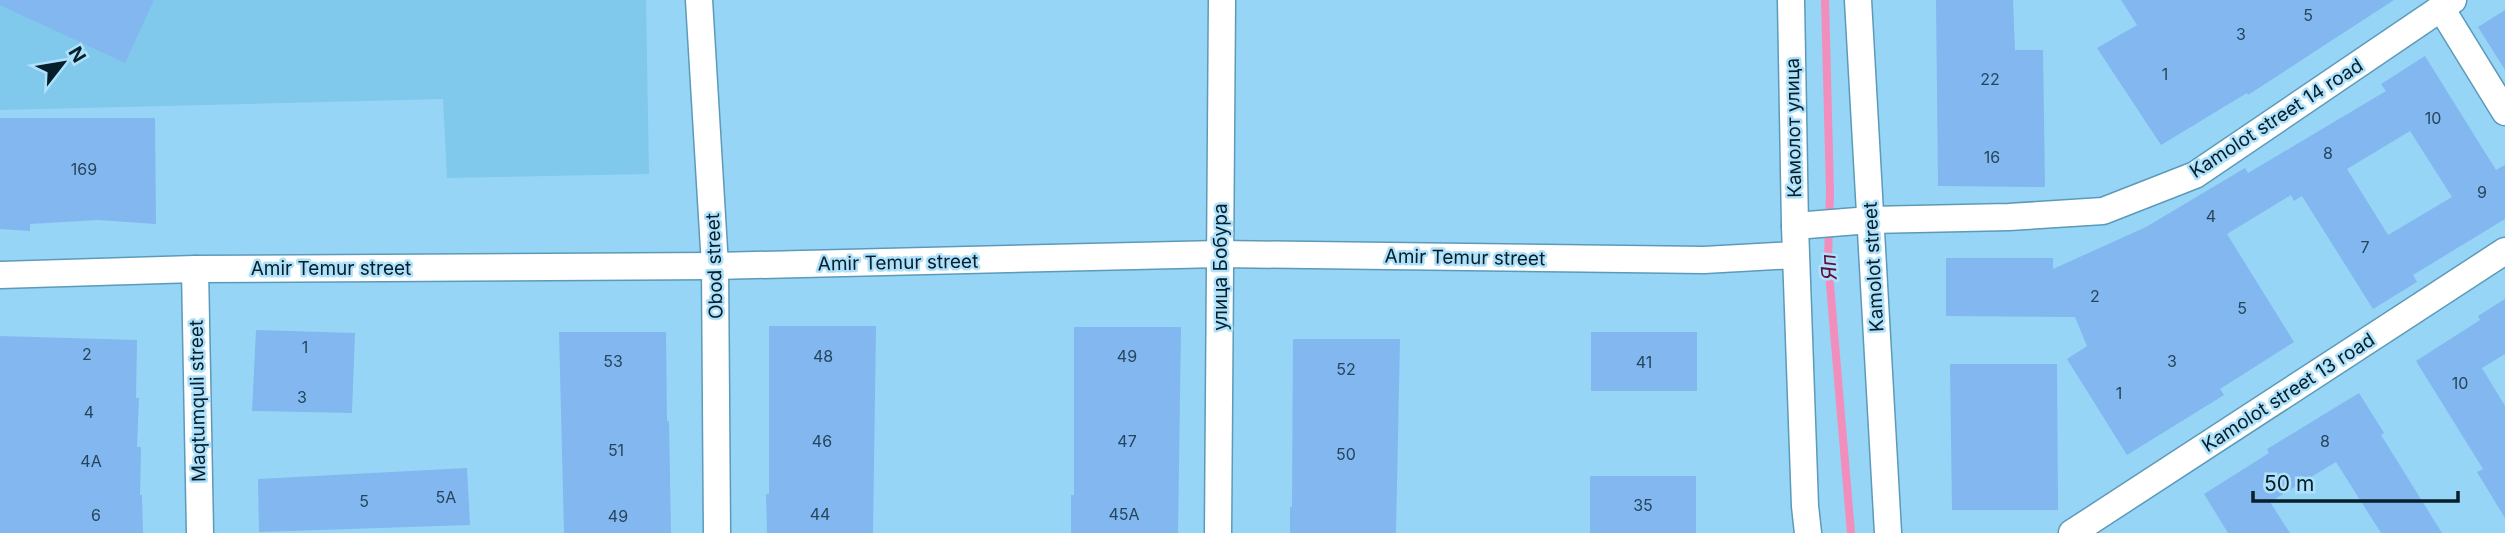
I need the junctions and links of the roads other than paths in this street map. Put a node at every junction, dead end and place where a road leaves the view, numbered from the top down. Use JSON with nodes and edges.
{"nodes":[{"id":1,"x":699,"y":0,"type":"edge"},
{"id":2,"x":1222,"y":0,"type":"edge"},
{"id":3,"x":1791,"y":0,"type":"edge"},
{"id":4,"x":1857,"y":0,"type":"edge"},
{"id":5,"x":2447,"y":4,"type":"edge"},
{"id":6,"x":2505,"y":112,"type":"edge"},
{"id":7,"x":1862,"y":220,"type":"junction"},
{"id":8,"x":1804,"y":225,"type":"junction"},
{"id":9,"x":2505,"y":251,"type":"edge"},
{"id":10,"x":1220,"y":254,"type":"junction"},
{"id":11,"x":1796,"y":255,"type":"junction"},
{"id":12,"x":715,"y":266,"type":"junction"},
{"id":13,"x":195,"y":269,"type":"junction"},
{"id":14,"x":0,"y":275,"type":"edge"},
{"id":15,"x":200,"y":533,"type":"edge"},
{"id":16,"x":717,"y":533,"type":"edge"},
{"id":17,"x":1218,"y":533,"type":"edge"},
{"id":18,"x":1808,"y":533,"type":"edge"},
{"id":19,"x":1888,"y":533,"type":"edge"},
{"id":20,"x":2072,"y":533,"type":"edge"}],
"edges":[{"from":1,"to":12,"type":"street","name":"Obod street"},
{"from":2,"to":10,"type":"street","name":"улица Бобура"},
{"from":3,"to":8,"type":"street","name":"Камолот улица"},
{"from":4,"to":7,"type":"street","name":"Kamolot street"},
{"from":5,"to":6,"type":"street"},
{"from":5,"to":7,"type":"street","name":"Kamolot street 14 road"},
{"from":7,"to":8,"type":"street","name":"Kamolot street 14 road"},
{"from":7,"to":19,"type":"street","name":"Kamolot street"},
{"from":8,"to":11,"type":"street","name":"Камолот улица"},
{"from":9,"to":20,"type":"street","name":"Kamolot street 13 road"},
{"from":10,"to":11,"type":"street","name":"Amir Temur street"},
{"from":10,"to":12,"type":"street","name":"Amir Temur street"},
{"from":10,"to":17,"type":"street","name":"улица Бобура"},
{"from":11,"to":18,"type":"street"},
{"from":12,"to":13,"type":"street","name":"Amir Temur street"},
{"from":12,"to":16,"type":"street","name":"Obod street"},
{"from":13,"to":14,"type":"street","name":"Amir Temur street"},
{"from":13,"to":15,"type":"street","name":"Maqtumquli street"}]}
